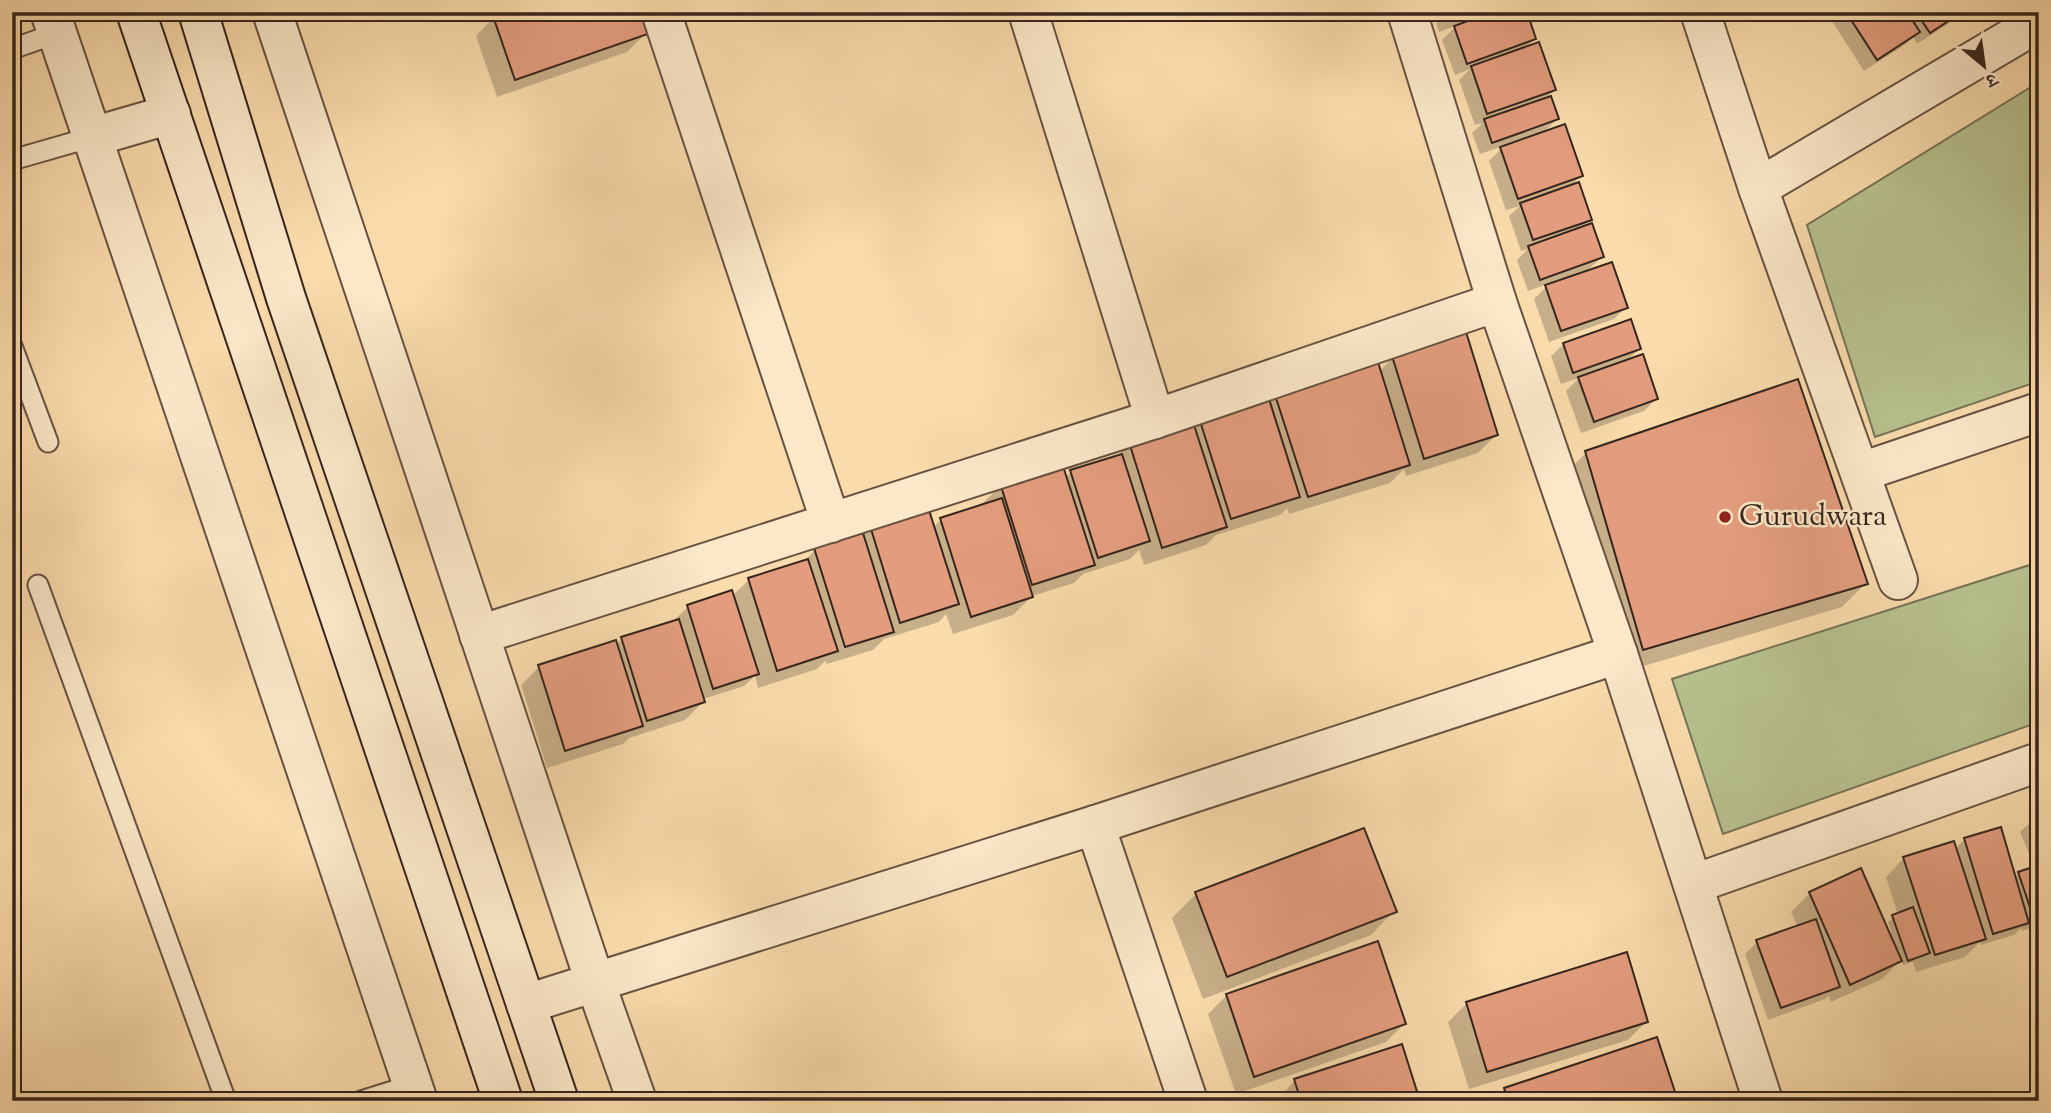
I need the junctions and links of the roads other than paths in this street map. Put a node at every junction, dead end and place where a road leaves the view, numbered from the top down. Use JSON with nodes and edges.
{"nodes":[{"id":1,"x":136,"y":12,"type":"edge"},
{"id":2,"x":198,"y":12,"type":"edge"},
{"id":3,"x":272,"y":12,"type":"edge"},
{"id":4,"x":661,"y":12,"type":"edge"},
{"id":5,"x":1028,"y":12,"type":"edge"},
{"id":6,"x":1406,"y":12,"type":"edge"},
{"id":7,"x":1700,"y":12,"type":"edge"},
{"id":8,"x":54,"y":22,"type":"edge"},
{"id":9,"x":2039,"y":22,"type":"edge"},
{"id":10,"x":12,"y":49,"type":"edge"},
{"id":11,"x":171,"y":114,"type":"junction"},
{"id":12,"x":92,"y":137,"type":"junction"},
{"id":13,"x":12,"y":160,"type":"edge"},
{"id":14,"x":1758,"y":188,"type":"junction"},
{"id":15,"x":1497,"y":302,"type":"junction"},
{"id":16,"x":12,"y":346,"type":"edge"},
{"id":17,"x":2039,"y":412,"type":"edge"},
{"id":18,"x":1155,"y":419,"type":"junction"},
{"id":19,"x":47,"y":442,"type":"dead end"},
{"id":20,"x":1861,"y":472,"type":"junction"},
{"id":21,"x":831,"y":523,"type":"junction"},
{"id":22,"x":1898,"y":580,"type":"dead end"},
{"id":23,"x":38,"y":585,"type":"dead end"},
{"id":24,"x":480,"y":635,"type":"junction"},
{"id":25,"x":1618,"y":654,"type":"junction"},
{"id":26,"x":2039,"y":762,"type":"edge"},
{"id":27,"x":1096,"y":825,"type":"junction"},
{"id":28,"x":1694,"y":884,"type":"junction"},
{"id":29,"x":595,"y":982,"type":"junction"},
{"id":30,"x":466,"y":990,"type":"junction"},
{"id":31,"x":525,"y":1003,"type":"junction"},
{"id":32,"x":485,"y":1046,"type":"junction"},
{"id":33,"x":415,"y":1093,"type":"edge"},
{"id":34,"x":226,"y":1101,"type":"edge"},
{"id":35,"x":361,"y":1101,"type":"edge"},
{"id":36,"x":503,"y":1101,"type":"edge"},
{"id":37,"x":559,"y":1101,"type":"edge"},
{"id":38,"x":637,"y":1101,"type":"edge"},
{"id":39,"x":1188,"y":1101,"type":"edge"},
{"id":40,"x":1763,"y":1101,"type":"edge"}],
"edges":[{"from":1,"to":11,"type":"street"},
{"from":2,"to":31,"type":"street"},
{"from":3,"to":24,"type":"street"},
{"from":4,"to":21,"type":"street"},
{"from":5,"to":18,"type":"street"},
{"from":6,"to":15,"type":"street"},
{"from":7,"to":14,"type":"street"},
{"from":8,"to":10,"type":"lane"},
{"from":8,"to":12,"type":"street"},
{"from":9,"to":14,"type":"street"},
{"from":11,"to":12,"type":"street"},
{"from":11,"to":30,"type":"street"},
{"from":12,"to":13,"type":"lane"},
{"from":12,"to":33,"type":"street"},
{"from":14,"to":20,"type":"street"},
{"from":15,"to":18,"type":"street"},
{"from":15,"to":25,"type":"street"},
{"from":16,"to":19,"type":"lane"},
{"from":17,"to":20,"type":"street"},
{"from":18,"to":21,"type":"street"},
{"from":20,"to":22,"type":"street"},
{"from":21,"to":24,"type":"street"},
{"from":23,"to":34,"type":"lane"},
{"from":24,"to":29,"type":"street"},
{"from":25,"to":27,"type":"street"},
{"from":25,"to":28,"type":"street"},
{"from":26,"to":28,"type":"street"},
{"from":27,"to":29,"type":"street"},
{"from":27,"to":39,"type":"street"},
{"from":28,"to":40,"type":"street"},
{"from":29,"to":31,"type":"street"},
{"from":29,"to":38,"type":"street"},
{"from":30,"to":31,"type":"street"},
{"from":30,"to":32,"type":"street"},
{"from":31,"to":32,"type":"street"},
{"from":31,"to":37,"type":"street"},
{"from":32,"to":36,"type":"street"},
{"from":33,"to":35,"type":"lane"}]}
